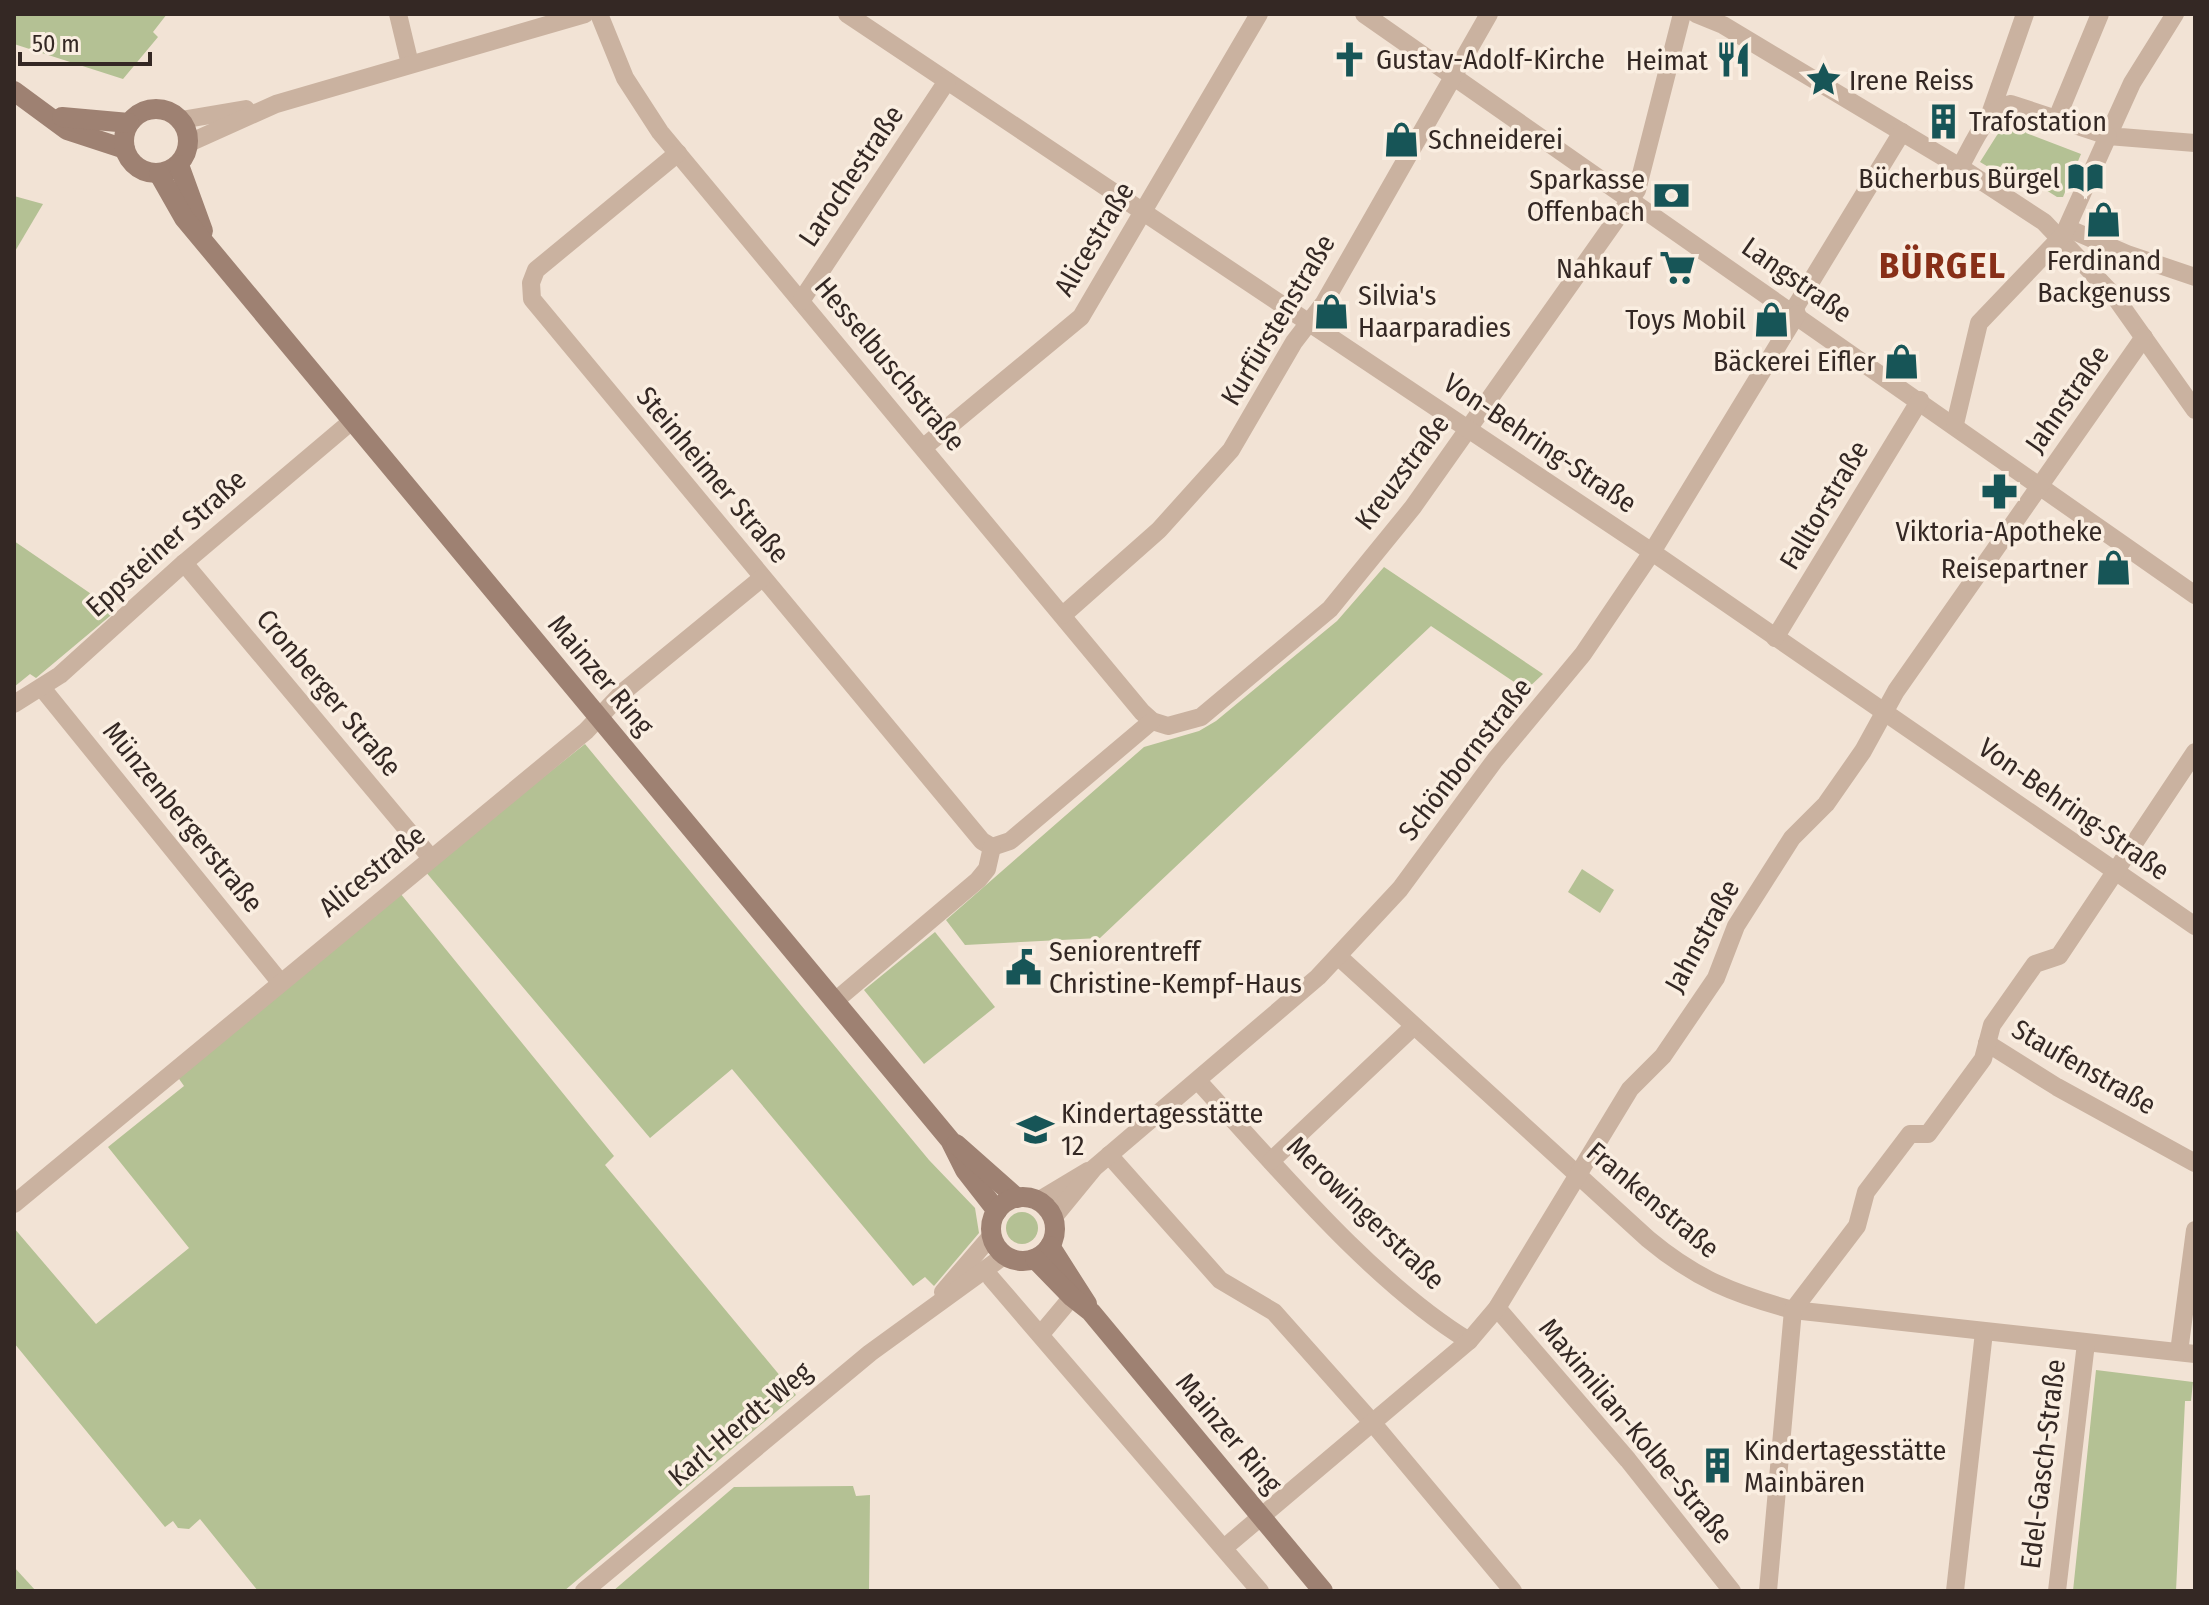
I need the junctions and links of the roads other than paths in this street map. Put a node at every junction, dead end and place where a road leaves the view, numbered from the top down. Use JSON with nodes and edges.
{"nodes":[{"id":1,"x":398,"y":14,"type":"edge"},
{"id":2,"x":585,"y":14,"type":"edge"},
{"id":3,"x":599,"y":14,"type":"edge"},
{"id":4,"x":847,"y":14,"type":"edge"},
{"id":5,"x":1259,"y":14,"type":"edge"},
{"id":6,"x":1364,"y":14,"type":"edge"},
{"id":7,"x":1489,"y":14,"type":"edge"},
{"id":8,"x":1682,"y":14,"type":"edge"},
{"id":9,"x":1696,"y":14,"type":"edge"},
{"id":10,"x":2025,"y":14,"type":"edge"},
{"id":11,"x":2100,"y":14,"type":"edge"},
{"id":12,"x":2175,"y":14,"type":"edge"},
{"id":13,"x":410,"y":64,"type":"junction"},
{"id":14,"x":1453,"y":75,"type":"junction"},
{"id":15,"x":947,"y":81,"type":"junction"},
{"id":16,"x":14,"y":91,"type":"edge"},
{"id":17,"x":276,"y":104,"type":"junction"},
{"id":18,"x":41,"y":113,"type":"junction"},
{"id":19,"x":2057,"y":118,"type":"junction"},
{"id":20,"x":181,"y":120,"type":"junction"},
{"id":21,"x":1988,"y":121,"type":"junction"},
{"id":22,"x":129,"y":123,"type":"junction"},
{"id":23,"x":1902,"y":132,"type":"junction"},
{"id":24,"x":2108,"y":136,"type":"junction"},
{"id":25,"x":189,"y":143,"type":"junction"},
{"id":26,"x":2195,"y":143,"type":"edge"},
{"id":27,"x":125,"y":149,"type":"junction"},
{"id":28,"x":678,"y":153,"type":"junction"},
{"id":29,"x":179,"y":165,"type":"junction"},
{"id":30,"x":1960,"y":167,"type":"junction"},
{"id":31,"x":159,"y":174,"type":"junction"},
{"id":32,"x":1631,"y":200,"type":"junction"},
{"id":33,"x":1143,"y":213,"type":"junction"},
{"id":34,"x":2064,"y":233,"type":"junction"},
{"id":35,"x":210,"y":246,"type":"junction"},
{"id":36,"x":2195,"y":277,"type":"edge"},
{"id":37,"x":801,"y":301,"type":"junction"},
{"id":38,"x":1795,"y":313,"type":"junction"},
{"id":39,"x":1308,"y":322,"type":"junction"},
{"id":40,"x":2144,"y":337,"type":"junction"},
{"id":41,"x":1920,"y":400,"type":"junction"},
{"id":42,"x":2195,"y":410,"type":"edge"},
{"id":43,"x":353,"y":420,"type":"junction"},
{"id":44,"x":1955,"y":424,"type":"junction"},
{"id":45,"x":1469,"y":429,"type":"junction"},
{"id":46,"x":924,"y":447,"type":"junction"},
{"id":47,"x":2040,"y":485,"type":"junction"},
{"id":48,"x":1652,"y":552,"type":"junction"},
{"id":49,"x":184,"y":563,"type":"junction"},
{"id":50,"x":762,"y":578,"type":"junction"},
{"id":51,"x":2195,"y":595,"type":"edge"},
{"id":52,"x":1063,"y":615,"type":"junction"},
{"id":53,"x":1775,"y":638,"type":"junction"},
{"id":54,"x":42,"y":688,"type":"junction"},
{"id":55,"x":14,"y":704,"type":"edge"},
{"id":56,"x":1884,"y":712,"type":"junction"},
{"id":57,"x":599,"y":717,"type":"junction"},
{"id":58,"x":1160,"y":723,"type":"junction"},
{"id":59,"x":2195,"y":752,"type":"edge"},
{"id":60,"x":992,"y":847,"type":"junction"},
{"id":61,"x":431,"y":858,"type":"junction"},
{"id":62,"x":2113,"y":870,"type":"junction"},
{"id":63,"x":2195,"y":926,"type":"edge"},
{"id":64,"x":1339,"y":957,"type":"junction"},
{"id":65,"x":280,"y":982,"type":"junction"},
{"id":66,"x":835,"y":1001,"type":"junction"},
{"id":67,"x":1413,"y":1027,"type":"junction"},
{"id":68,"x":1987,"y":1043,"type":"junction"},
{"id":69,"x":1198,"y":1081,"type":"junction"},
{"id":70,"x":950,"y":1140,"type":"junction"},
{"id":71,"x":1109,"y":1155,"type":"junction"},
{"id":72,"x":1271,"y":1161,"type":"junction"},
{"id":73,"x":2195,"y":1163,"type":"edge"},
{"id":74,"x":1094,"y":1168,"type":"junction"},
{"id":75,"x":1577,"y":1174,"type":"junction"},
{"id":76,"x":1028,"y":1199,"type":"junction"},
{"id":77,"x":14,"y":1204,"type":"edge"},
{"id":78,"x":997,"y":1211,"type":"junction"},
{"id":79,"x":1053,"y":1218,"type":"junction"},
{"id":80,"x":2195,"y":1230,"type":"edge"},
{"id":81,"x":992,"y":1235,"type":"junction"},
{"id":82,"x":1043,"y":1252,"type":"junction"},
{"id":83,"x":1005,"y":1255,"type":"junction"},
{"id":84,"x":991,"y":1278,"type":"dead end"},
{"id":85,"x":1072,"y":1297,"type":"junction"},
{"id":86,"x":934,"y":1304,"type":"junction"},
{"id":87,"x":1497,"y":1308,"type":"junction"},
{"id":88,"x":1793,"y":1310,"type":"junction"},
{"id":89,"x":1091,"y":1312,"type":"junction"},
{"id":90,"x":1984,"y":1332,"type":"junction"},
{"id":91,"x":1041,"y":1334,"type":"junction"},
{"id":92,"x":1469,"y":1341,"type":"junction"},
{"id":93,"x":2086,"y":1343,"type":"junction"},
{"id":94,"x":2187,"y":1353,"type":"edge"},
{"id":95,"x":1371,"y":1421,"type":"junction"},
{"id":96,"x":1261,"y":1516,"type":"junction"},
{"id":97,"x":1224,"y":1548,"type":"junction"},
{"id":98,"x":584,"y":1591,"type":"edge"},
{"id":99,"x":1260,"y":1591,"type":"edge"},
{"id":100,"x":1323,"y":1591,"type":"edge"},
{"id":101,"x":1513,"y":1591,"type":"edge"},
{"id":102,"x":1732,"y":1591,"type":"edge"},
{"id":103,"x":1768,"y":1591,"type":"edge"},
{"id":104,"x":1955,"y":1591,"type":"edge"},
{"id":105,"x":2057,"y":1591,"type":"edge"}],
"edges":[{"from":1,"to":13,"type":"street"},
{"from":2,"to":13,"type":"street"},
{"from":3,"to":28,"type":"street","name":"Hesselbuschstraße"},
{"from":4,"to":15,"type":"street","name":"Von-Behring-Straße"},
{"from":5,"to":33,"type":"street","name":"Alicestraße"},
{"from":6,"to":14,"type":"street","name":"Langstraße"},
{"from":7,"to":14,"type":"street","name":"Kurfürstenstraße"},
{"from":8,"to":32,"type":"street","name":"Kreuzstraße"},
{"from":9,"to":23,"type":"street"},
{"from":10,"to":21,"type":"street"},
{"from":11,"to":19,"type":"street"},
{"from":12,"to":24,"type":"street"},
{"from":13,"to":17,"type":"street"},
{"from":14,"to":32,"type":"street","name":"Langstraße"},
{"from":14,"to":39,"type":"street","name":"Kurfürstenstraße"},
{"from":15,"to":33,"type":"street","name":"Von-Behring-Straße"},
{"from":15,"to":37,"type":"street","name":"Larochestraße"},
{"from":16,"to":18,"type":"street"},
{"from":17,"to":20,"type":"street"},
{"from":17,"to":25,"type":"street"},
{"from":18,"to":22,"type":"street"},
{"from":18,"to":27,"type":"street"},
{"from":19,"to":21,"type":"street"},
{"from":19,"to":24,"type":"street"},
{"from":20,"to":22,"type":"street"},
{"from":20,"to":25,"type":"street"},
{"from":21,"to":30,"type":"street"},
{"from":22,"to":27,"type":"street"},
{"from":23,"to":30,"type":"street"},
{"from":23,"to":38,"type":"street","name":"Schönbornstraße"},
{"from":24,"to":26,"type":"street"},
{"from":24,"to":34,"type":"street"},
{"from":25,"to":29,"type":"street"},
{"from":27,"to":31,"type":"street"},
{"from":28,"to":37,"type":"street","name":"Hesselbuschstraße"},
{"from":28,"to":50,"type":"street","name":"Steinheimer Straße"},
{"from":29,"to":31,"type":"street"},
{"from":29,"to":35,"type":"street","name":"Mainzer Ring"},
{"from":30,"to":34,"type":"street"},
{"from":31,"to":35,"type":"street","name":"Mainzer Ring"},
{"from":32,"to":38,"type":"street","name":"Langstraße"},
{"from":32,"to":45,"type":"street","name":"Kreuzstraße"},
{"from":33,"to":39,"type":"street","name":"Von-Behring-Straße"},
{"from":33,"to":46,"type":"street","name":"Alicestraße"},
{"from":34,"to":36,"type":"street"},
{"from":34,"to":40,"type":"street"},
{"from":34,"to":44,"type":"street"},
{"from":35,"to":43,"type":"street","name":"Mainzer Ring"},
{"from":37,"to":46,"type":"street","name":"Hesselbuschstraße"},
{"from":38,"to":41,"type":"street","name":"Langstraße"},
{"from":38,"to":48,"type":"street","name":"Schönbornstraße"},
{"from":39,"to":45,"type":"street","name":"Von-Behring-Straße"},
{"from":39,"to":52,"type":"street","name":"Kurfürstenstraße"},
{"from":40,"to":42,"type":"street"},
{"from":40,"to":47,"type":"street","name":"Jahnstraße"},
{"from":41,"to":44,"type":"street","name":"Langstraße"},
{"from":41,"to":53,"type":"street","name":"Falltorstraße"},
{"from":43,"to":49,"type":"street","name":"Eppsteiner Straße"},
{"from":43,"to":57,"type":"street","name":"Mainzer Ring"},
{"from":44,"to":47,"type":"street","name":"Langstraße"},
{"from":45,"to":48,"type":"street","name":"Von-Behring-Straße"},
{"from":45,"to":58,"type":"street","name":"Kreuzstraße"},
{"from":46,"to":52,"type":"street","name":"Hesselbuschstraße"},
{"from":47,"to":51,"type":"street","name":"Langstraße"},
{"from":47,"to":56,"type":"street","name":"Jahnstraße"},
{"from":48,"to":53,"type":"street","name":"Von-Behring-Straße"},
{"from":48,"to":64,"type":"street","name":"Schönbornstraße"},
{"from":49,"to":54,"type":"street","name":"Eppsteiner Straße"},
{"from":49,"to":61,"type":"street","name":"Cronberger Straße"},
{"from":50,"to":57,"type":"street","name":"Alicestraße"},
{"from":50,"to":60,"type":"street","name":"Steinheimer Straße"},
{"from":52,"to":58,"type":"street","name":"Hesselbuschstraße"},
{"from":53,"to":56,"type":"street","name":"Von-Behring-Straße"},
{"from":54,"to":55,"type":"street","name":"Eppsteiner Straße"},
{"from":54,"to":65,"type":"street","name":"Münzenbergerstraße"},
{"from":56,"to":62,"type":"street","name":"Von-Behring-Straße"},
{"from":56,"to":75,"type":"street","name":"Jahnstraße"},
{"from":57,"to":61,"type":"street","name":"Alicestraße"},
{"from":57,"to":66,"type":"street","name":"Mainzer Ring"},
{"from":58,"to":60,"type":"street"},
{"from":59,"to":62,"type":"street"},
{"from":60,"to":66,"type":"street"},
{"from":61,"to":65,"type":"street","name":"Alicestraße"},
{"from":62,"to":63,"type":"street","name":"Von-Behring-Straße"},
{"from":62,"to":68,"type":"street"},
{"from":64,"to":67,"type":"street","name":"Frankenstraße"},
{"from":64,"to":69,"type":"street","name":"Schönbornstraße"},
{"from":65,"to":77,"type":"street","name":"Alicestraße"},
{"from":66,"to":70,"type":"street","name":"Mainzer Ring"},
{"from":67,"to":72,"type":"street"},
{"from":67,"to":75,"type":"street","name":"Frankenstraße"},
{"from":68,"to":73,"type":"street","name":"Staufenstraße"},
{"from":68,"to":88,"type":"street"},
{"from":69,"to":71,"type":"street","name":"Schönbornstraße"},
{"from":69,"to":72,"type":"street","name":"Merowingerstraße"},
{"from":70,"to":76,"type":"street","name":"Mainzer Ring"},
{"from":70,"to":78,"type":"street","name":"Mainzer Ring"},
{"from":71,"to":74,"type":"street","name":"Schönbornstraße"},
{"from":71,"to":95,"type":"street"},
{"from":72,"to":92,"type":"street","name":"Merowingerstraße"},
{"from":74,"to":76,"type":"street","name":"Schönbornstraße"},
{"from":74,"to":79,"type":"street","name":"Schönbornstraße"},
{"from":75,"to":87,"type":"street","name":"Jahnstraße"},
{"from":75,"to":88,"type":"street","name":"Frankenstraße"},
{"from":76,"to":78,"type":"street"},
{"from":76,"to":79,"type":"street"},
{"from":78,"to":81,"type":"street"},
{"from":79,"to":82,"type":"street"},
{"from":80,"to":94,"type":"street"},
{"from":81,"to":83,"type":"street"},
{"from":81,"to":86,"type":"street","name":"Karl-Herdt-Weg"},
{"from":82,"to":83,"type":"street"},
{"from":82,"to":85,"type":"street","name":"Mainzer Ring"},
{"from":82,"to":89,"type":"street","name":"Mainzer Ring"},
{"from":83,"to":86,"type":"street","name":"Karl-Herdt-Weg"},
{"from":84,"to":91,"type":"street"},
{"from":85,"to":89,"type":"street","name":"Mainzer Ring"},
{"from":85,"to":91,"type":"street"},
{"from":86,"to":98,"type":"street","name":"Karl-Herdt-Weg"},
{"from":87,"to":92,"type":"street","name":"Jahnstraße"},
{"from":87,"to":102,"type":"street","name":"Maximilian-Kolbe-Straße"},
{"from":88,"to":90,"type":"street","name":"Frankenstraße"},
{"from":88,"to":103,"type":"street"},
{"from":89,"to":96,"type":"street","name":"Mainzer Ring"},
{"from":90,"to":93,"type":"street","name":"Frankenstraße"},
{"from":90,"to":104,"type":"street"},
{"from":91,"to":97,"type":"street"},
{"from":92,"to":95,"type":"street","name":"Jahnstraße"},
{"from":93,"to":94,"type":"street","name":"Frankenstraße"},
{"from":93,"to":105,"type":"street","name":"Edel-Gasch-Straße"},
{"from":95,"to":96,"type":"street","name":"Jahnstraße"},
{"from":95,"to":101,"type":"street"},
{"from":96,"to":97,"type":"street","name":"Jahnstraße"},
{"from":96,"to":100,"type":"street","name":"Mainzer Ring"},
{"from":97,"to":99,"type":"street"}]}
